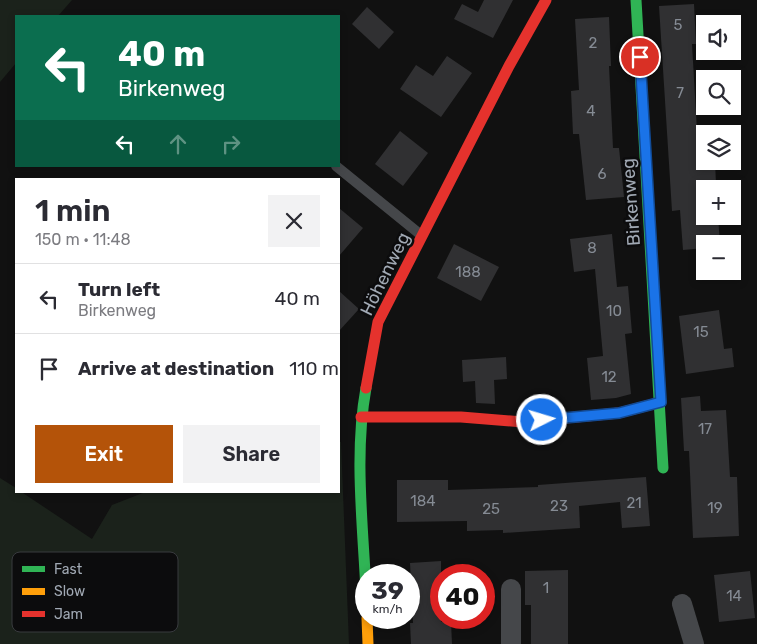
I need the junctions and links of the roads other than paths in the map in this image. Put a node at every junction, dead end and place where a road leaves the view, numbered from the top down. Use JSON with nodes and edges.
{"nodes":[{"id":1,"x":546,"y":0,"type":"edge"},
{"id":2,"x":636,"y":0,"type":"edge"},
{"id":3,"x":337,"y":167,"type":"edge"},
{"id":4,"x":422,"y":236,"type":"junction"},
{"id":5,"x":661,"y":402,"type":"junction"},
{"id":6,"x":361,"y":417,"type":"junction"},
{"id":7,"x":664,"y":468,"type":"dead end"},
{"id":8,"x":365,"y":564,"type":"edge"},
{"id":9,"x":511,"y":589,"type":"dead end"},
{"id":10,"x":682,"y":604,"type":"dead end"},
{"id":11,"x":367,"y":629,"type":"edge"},
{"id":12,"x":368,"y":644,"type":"edge"},
{"id":13,"x":511,"y":644,"type":"edge"},
{"id":14,"x":694,"y":644,"type":"edge"}],
"edges":[{"from":1,"to":4,"type":"street","name":"Höhenweg"},
{"from":2,"to":5,"type":"street","name":"Birkenweg"},
{"from":3,"to":4,"type":"lane"},
{"from":4,"to":6,"type":"street","name":"Höhenweg"},
{"from":5,"to":6,"type":"street"},
{"from":5,"to":7,"type":"street","name":"Birkenweg"},
{"from":6,"to":8,"type":"street","name":"Höhenweg"},
{"from":9,"to":13,"type":"street"},
{"from":10,"to":14,"type":"street"},
{"from":11,"to":12,"type":"street"}]}
